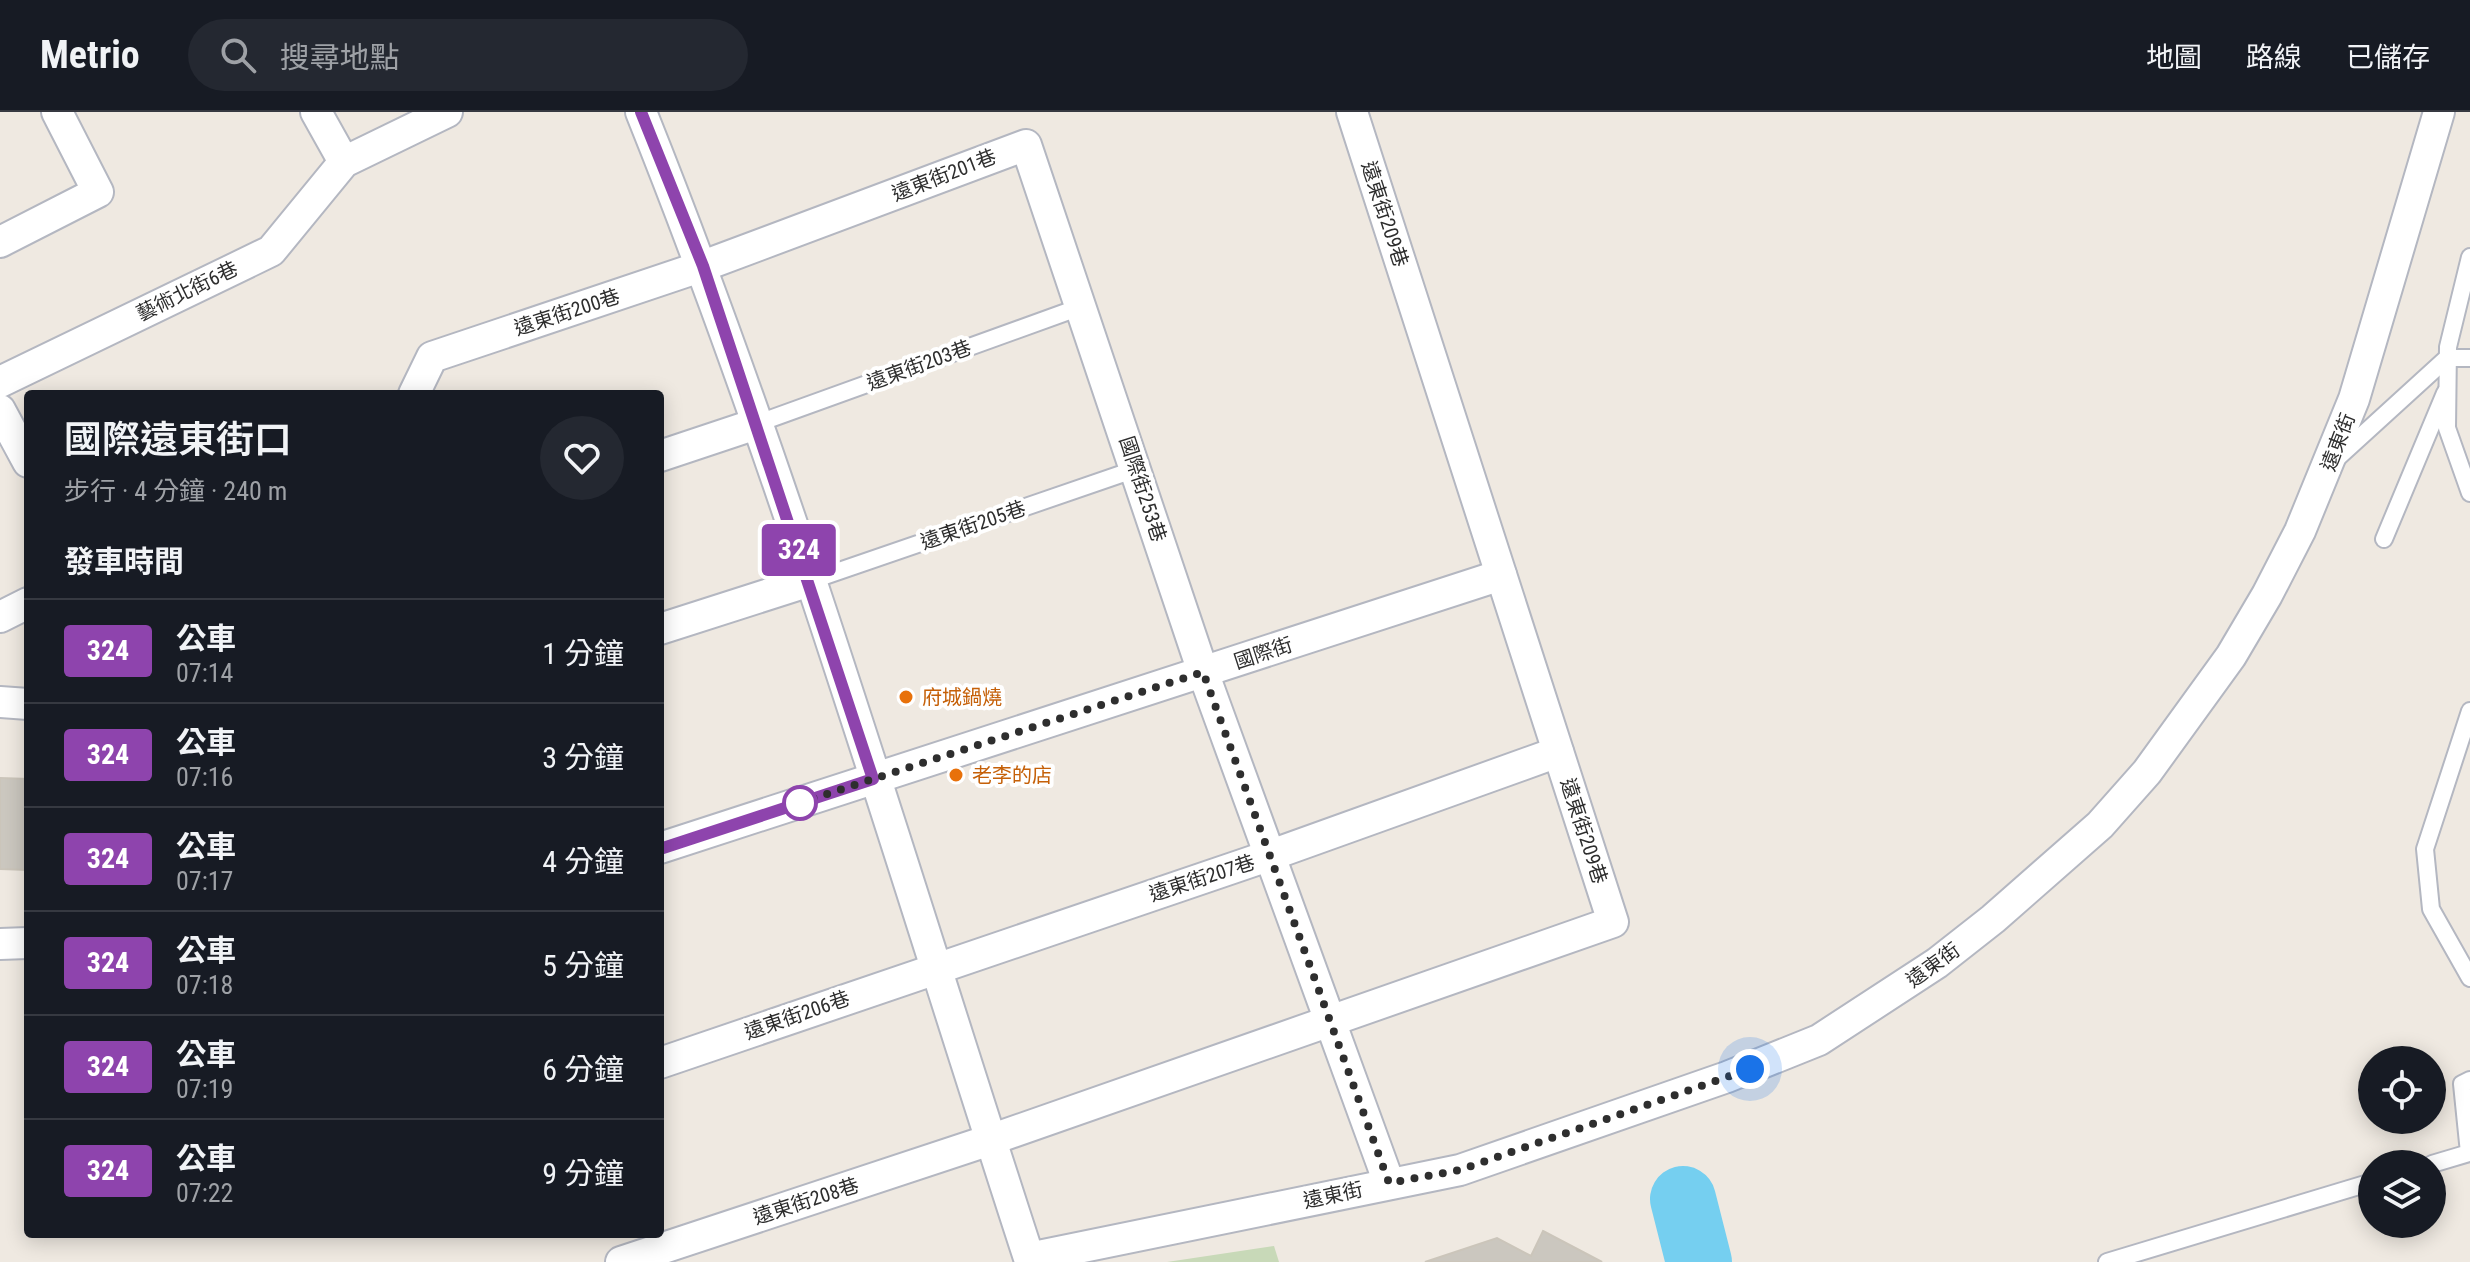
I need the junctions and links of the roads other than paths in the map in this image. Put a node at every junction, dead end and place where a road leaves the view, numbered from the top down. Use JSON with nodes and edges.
{"nodes":[{"id":1,"x":57,"y":112,"type":"edge"},
{"id":2,"x":316,"y":112,"type":"edge"},
{"id":3,"x":447,"y":112,"type":"edge"},
{"id":4,"x":641,"y":112,"type":"edge"},
{"id":5,"x":1352,"y":112,"type":"edge"},
{"id":6,"x":2439,"y":112,"type":"edge"},
{"id":7,"x":344,"y":162,"type":"junction"},
{"id":8,"x":0,"y":242,"type":"edge"},
{"id":9,"x":2470,"y":257,"type":"edge"},
{"id":10,"x":703,"y":266,"type":"junction"},
{"id":11,"x":1083,"y":306,"type":"junction"},
{"id":12,"x":2447,"y":358,"type":"junction"},
{"id":13,"x":2470,"y":358,"type":"edge"},
{"id":14,"x":0,"y":382,"type":"edge"},
{"id":15,"x":2448,"y":385,"type":"junction"},
{"id":16,"x":416,"y":390,"type":"edge"},
{"id":17,"x":0,"y":410,"type":"edge"},
{"id":18,"x":756,"y":424,"type":"junction"},
{"id":19,"x":24,"y":455,"type":"edge"},
{"id":20,"x":664,"y":455,"type":"edge"},
{"id":21,"x":2329,"y":466,"type":"junction"},
{"id":22,"x":1136,"y":469,"type":"junction"},
{"id":23,"x":2470,"y":493,"type":"edge"},
{"id":24,"x":2384,"y":539,"type":"dead end"},
{"id":25,"x":1501,"y":575,"type":"junction"},
{"id":26,"x":810,"y":581,"type":"junction"},
{"id":27,"x":24,"y":605,"type":"edge"},
{"id":28,"x":0,"y":617,"type":"edge"},
{"id":29,"x":664,"y":628,"type":"edge"},
{"id":30,"x":1203,"y":672,"type":"junction"},
{"id":31,"x":0,"y":702,"type":"edge"},
{"id":32,"x":24,"y":704,"type":"edge"},
{"id":33,"x":2470,"y":711,"type":"edge"},
{"id":34,"x":1558,"y":752,"type":"junction"},
{"id":35,"x":873,"y":779,"type":"junction"},
{"id":36,"x":664,"y":847,"type":"edge"},
{"id":37,"x":1271,"y":855,"type":"junction"},
{"id":38,"x":24,"y":943,"type":"edge"},
{"id":39,"x":0,"y":944,"type":"edge"},
{"id":40,"x":934,"y":967,"type":"junction"},
{"id":41,"x":2470,"y":978,"type":"edge"},
{"id":42,"x":1331,"y":1020,"type":"junction"},
{"id":43,"x":664,"y":1062,"type":"edge"},
{"id":44,"x":2470,"y":1080,"type":"edge"},
{"id":45,"x":990,"y":1140,"type":"junction"},
{"id":46,"x":2446,"y":1160,"type":"edge"},
{"id":47,"x":1389,"y":1183,"type":"junction"},
{"id":48,"x":2358,"y":1186,"type":"edge"},
{"id":49,"x":621,"y":1262,"type":"edge"},
{"id":50,"x":2107,"y":1262,"type":"edge"}],
"edges":[{"from":1,"to":8,"type":"street"},
{"from":2,"to":7,"type":"street"},
{"from":3,"to":7,"type":"street"},
{"from":4,"to":10,"type":"street","name":"遠東街"},
{"from":5,"to":25,"type":"street","name":"遠東街209巷"},
{"from":6,"to":21,"type":"street","name":"遠東街"},
{"from":7,"to":14,"type":"street","name":"藝術北街6巷"},
{"from":9,"to":12,"type":"lane"},
{"from":10,"to":11,"type":"street","name":"遠東街201巷"},
{"from":10,"to":16,"type":"street","name":"遠東街200巷"},
{"from":10,"to":18,"type":"street","name":"遠東街"},
{"from":11,"to":18,"type":"lane","name":"遠東街203巷"},
{"from":11,"to":22,"type":"street","name":"國際街253巷"},
{"from":12,"to":13,"type":"lane"},
{"from":12,"to":15,"type":"lane"},
{"from":12,"to":21,"type":"lane"},
{"from":15,"to":23,"type":"lane"},
{"from":15,"to":24,"type":"lane"},
{"from":17,"to":19,"type":"street"},
{"from":18,"to":20,"type":"street"},
{"from":18,"to":26,"type":"street","name":"遠東街"},
{"from":21,"to":47,"type":"street","name":"遠東街"},
{"from":22,"to":26,"type":"lane","name":"遠東街205巷"},
{"from":22,"to":30,"type":"street","name":"國際街253巷"},
{"from":25,"to":30,"type":"street","name":"國際街"},
{"from":25,"to":34,"type":"street","name":"遠東街209巷"},
{"from":26,"to":29,"type":"street"},
{"from":26,"to":35,"type":"street","name":"遠東街"},
{"from":27,"to":28,"type":"street"},
{"from":30,"to":35,"type":"street","name":"國際街"},
{"from":30,"to":37,"type":"street","name":"國際街253巷"},
{"from":31,"to":32,"type":"street"},
{"from":33,"to":41,"type":"lane"},
{"from":34,"to":37,"type":"street","name":"遠東街207巷"},
{"from":34,"to":42,"type":"street","name":"遠東街209巷"},
{"from":35,"to":36,"type":"street","name":"國際街"},
{"from":35,"to":40,"type":"street","name":"遠東街"},
{"from":37,"to":40,"type":"street","name":"遠東街207巷"},
{"from":37,"to":42,"type":"street","name":"國際街253巷"},
{"from":38,"to":39,"type":"street"},
{"from":40,"to":43,"type":"street","name":"遠東街206巷"},
{"from":40,"to":45,"type":"street","name":"遠東街"},
{"from":42,"to":45,"type":"street","name":"遠東街209巷"},
{"from":42,"to":47,"type":"street","name":"國際街253巷"},
{"from":44,"to":46,"type":"lane"},
{"from":45,"to":47,"type":"street","name":"遠東街"},
{"from":45,"to":49,"type":"street","name":"遠東街208巷"},
{"from":48,"to":50,"type":"lane"}]}
